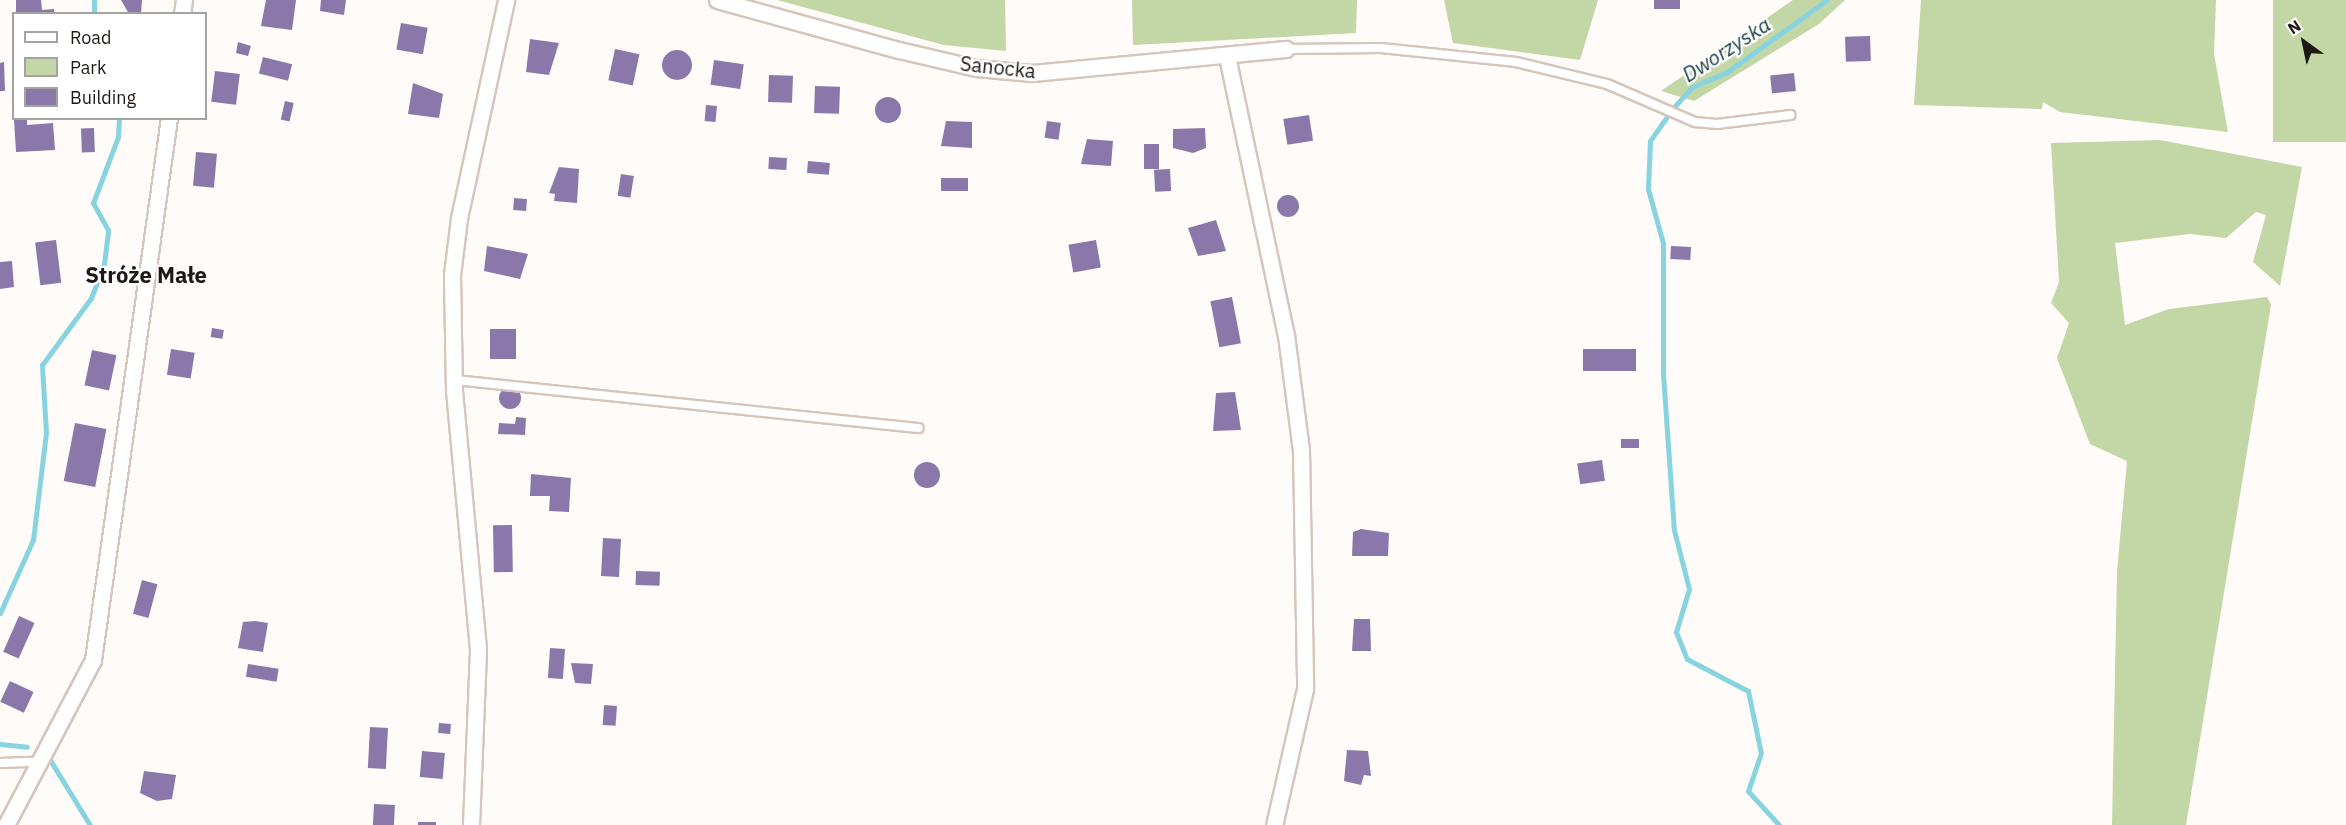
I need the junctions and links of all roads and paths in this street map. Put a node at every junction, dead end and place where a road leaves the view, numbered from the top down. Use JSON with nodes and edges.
{"nodes":[{"id":1,"x":506,"y":0,"type":"edge"},
{"id":2,"x":717,"y":0,"type":"edge"},
{"id":3,"x":1286,"y":49,"type":"joint"},
{"id":4,"x":1227,"y":56,"type":"junction"},
{"id":5,"x":1790,"y":115,"type":"dead end"},
{"id":6,"x":169,"y":120,"type":"edge"},
{"id":7,"x":454,"y":380,"type":"junction"},
{"id":8,"x":919,"y":428,"type":"dead end"},
{"id":9,"x":35,"y":762,"type":"junction"},
{"id":10,"x":0,"y":763,"type":"edge"},
{"id":11,"x":6,"y":825,"type":"edge"},
{"id":12,"x":471,"y":825,"type":"edge"},
{"id":13,"x":1274,"y":825,"type":"edge"}],
"edges":[{"from":1,"to":7,"type":"street"},
{"from":2,"to":4,"type":"street","name":"Sanocka"},
{"from":3,"to":4,"type":"street","name":"Sanocka"},
{"from":3,"to":5,"type":"lane"},
{"from":4,"to":13,"type":"street"},
{"from":6,"to":9,"type":"street"},
{"from":7,"to":8,"type":"lane"},
{"from":7,"to":12,"type":"street"},
{"from":9,"to":10,"type":"lane"},
{"from":9,"to":11,"type":"street"}]}
